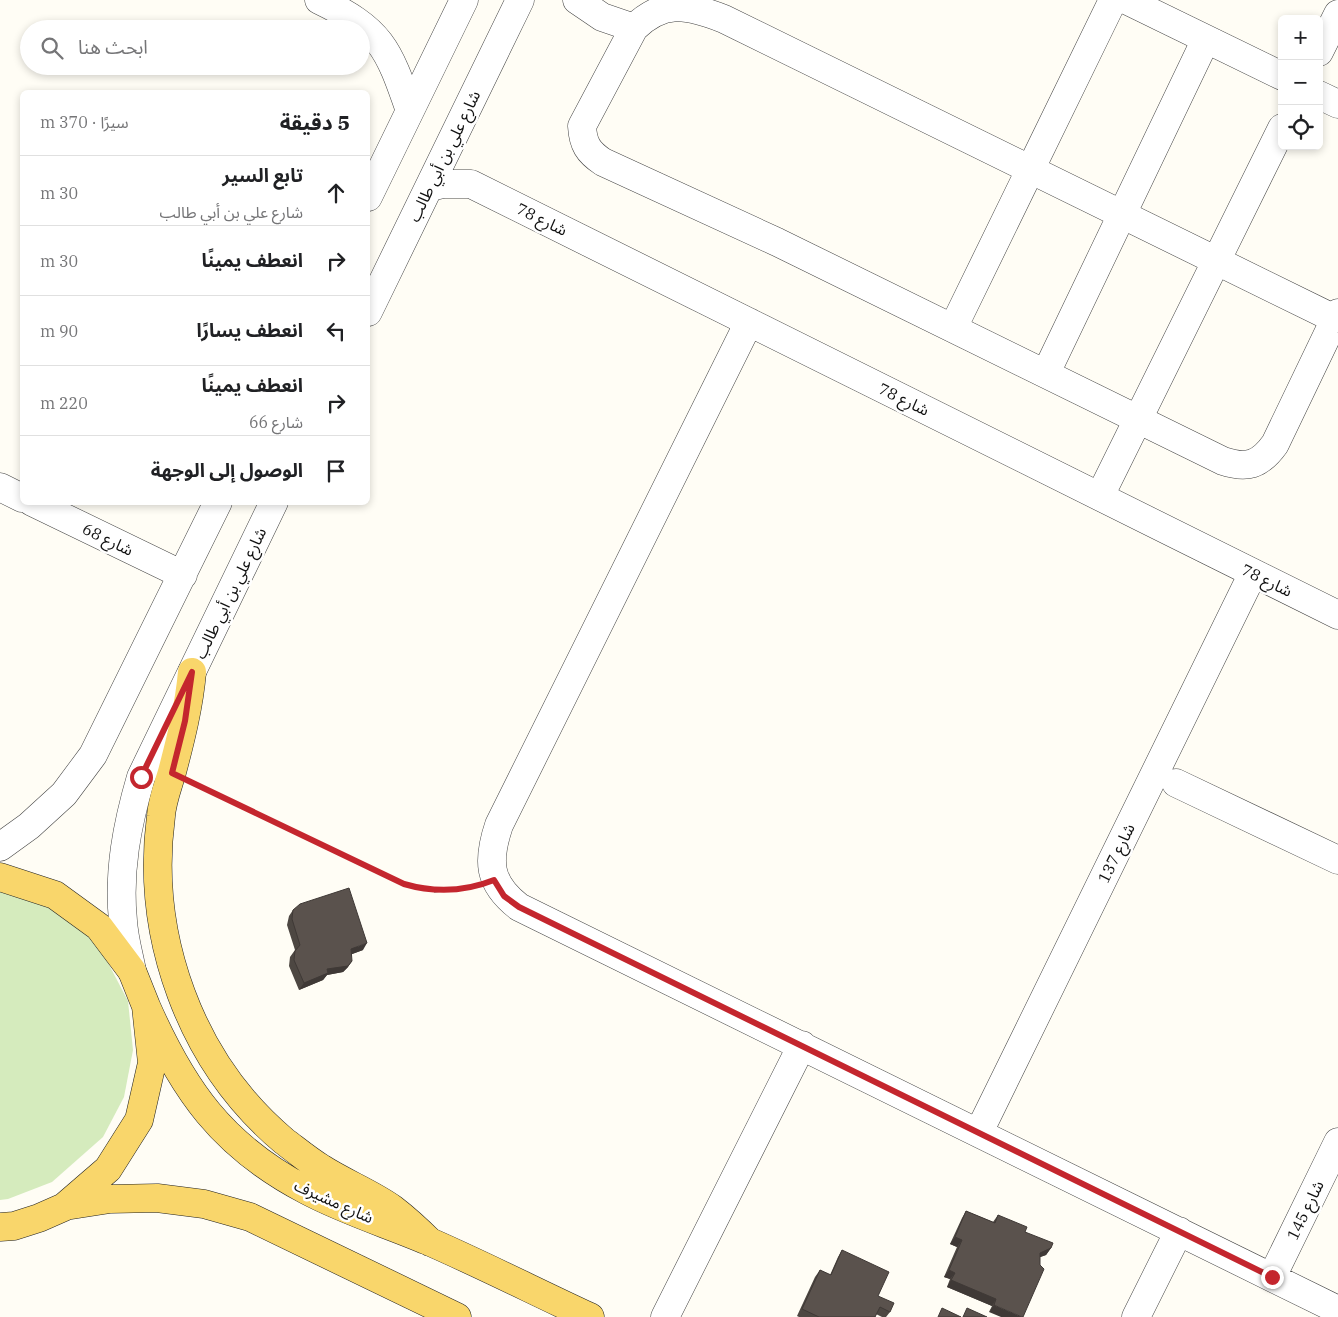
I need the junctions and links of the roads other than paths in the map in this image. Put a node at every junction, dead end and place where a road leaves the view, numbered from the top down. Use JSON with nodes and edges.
{"nodes":[{"id":1,"x":319,"y":0,"type":"edge"},
{"id":2,"x":464,"y":0,"type":"edge"},
{"id":3,"x":520,"y":0,"type":"edge"},
{"id":4,"x":577,"y":0,"type":"edge"},
{"id":5,"x":1113,"y":0,"type":"edge"},
{"id":6,"x":1126,"y":0,"type":"edge"},
{"id":7,"x":729,"y":9,"type":"edge"},
{"id":8,"x":1338,"y":14,"type":"edge"},
{"id":9,"x":355,"y":20,"type":"edge"},
{"id":10,"x":634,"y":28,"type":"junction"},
{"id":11,"x":370,"y":31,"type":"edge"},
{"id":12,"x":1206,"y":39,"type":"junction"},
{"id":13,"x":1323,"y":44,"type":"edge"},
{"id":14,"x":1278,"y":74,"type":"edge"},
{"id":15,"x":1323,"y":97,"type":"edge"},
{"id":16,"x":1338,"y":104,"type":"edge"},
{"id":17,"x":410,"y":111,"type":"junction"},
{"id":18,"x":1278,"y":136,"type":"edge"},
{"id":19,"x":448,"y":148,"type":"junction"},
{"id":20,"x":1030,"y":169,"type":"junction"},
{"id":21,"x":471,"y":184,"type":"junction"},
{"id":22,"x":429,"y":187,"type":"junction"},
{"id":23,"x":370,"y":193,"type":"edge"},
{"id":24,"x":1122,"y":214,"type":"junction"},
{"id":25,"x":1216,"y":261,"type":"junction"},
{"id":26,"x":370,"y":308,"type":"edge"},
{"id":27,"x":1336,"y":316,"type":"edge"},
{"id":28,"x":750,"y":322,"type":"junction"},
{"id":29,"x":953,"y":328,"type":"junction"},
{"id":30,"x":1046,"y":373,"type":"junction"},
{"id":31,"x":1138,"y":419,"type":"junction"},
{"id":32,"x":0,"y":487,"type":"edge"},
{"id":33,"x":1100,"y":496,"type":"junction"},
{"id":34,"x":20,"y":497,"type":"edge"},
{"id":35,"x":38,"y":505,"type":"edge"},
{"id":36,"x":217,"y":505,"type":"edge"},
{"id":37,"x":273,"y":505,"type":"edge"},
{"id":38,"x":1253,"y":573,"type":"junction"},
{"id":39,"x":183,"y":575,"type":"junction"},
{"id":40,"x":1338,"y":615,"type":"edge"},
{"id":41,"x":192,"y":672,"type":"junction"},
{"id":42,"x":1176,"y":783,"type":"dead end"},
{"id":43,"x":0,"y":847,"type":"edge"},
{"id":44,"x":1338,"y":860,"type":"edge"},
{"id":45,"x":0,"y":877,"type":"edge"},
{"id":46,"x":132,"y":971,"type":"junction"},
{"id":47,"x":146,"y":1006,"type":"junction"},
{"id":48,"x":802,"y":1045,"type":"junction"},
{"id":49,"x":979,"y":1132,"type":"junction"},
{"id":50,"x":1338,"y":1142,"type":"edge"},
{"id":51,"x":64,"y":1207,"type":"junction"},
{"id":52,"x":5,"y":1228,"type":"edge"},
{"id":53,"x":1179,"y":1231,"type":"junction"},
{"id":54,"x":430,"y":1242,"type":"junction"},
{"id":55,"x":1272,"y":1277,"type":"junction"},
{"id":56,"x":1338,"y":1310,"type":"edge"},
{"id":57,"x":457,"y":1317,"type":"edge"},
{"id":58,"x":590,"y":1317,"type":"edge"},
{"id":59,"x":665,"y":1317,"type":"edge"},
{"id":60,"x":1136,"y":1317,"type":"edge"}],
"edges":[{"from":1,"to":9,"type":"street"},
{"from":2,"to":17,"type":"street"},
{"from":3,"to":19,"type":"street","name":"شارع علي بن أبي طالب"},
{"from":4,"to":10,"type":"street"},
{"from":5,"to":20,"type":"street"},
{"from":6,"to":12,"type":"street"},
{"from":7,"to":10,"type":"street"},
{"from":7,"to":20,"type":"street"},
{"from":8,"to":13,"type":"street"},
{"from":10,"to":29,"type":"street"},
{"from":11,"to":17,"type":"street"},
{"from":12,"to":14,"type":"street"},
{"from":12,"to":24,"type":"street"},
{"from":15,"to":16,"type":"street"},
{"from":17,"to":23,"type":"street"},
{"from":18,"to":25,"type":"street"},
{"from":19,"to":21,"type":"street","name":"شارع 78"},
{"from":19,"to":22,"type":"street","name":"شارع علي بن أبي طالب"},
{"from":20,"to":24,"type":"street"},
{"from":20,"to":29,"type":"street"},
{"from":21,"to":22,"type":"street","name":"شارع 78"},
{"from":21,"to":28,"type":"street","name":"شارع 78"},
{"from":22,"to":26,"type":"street","name":"شارع علي بن أبي طالب"},
{"from":24,"to":25,"type":"street"},
{"from":24,"to":30,"type":"street"},
{"from":25,"to":27,"type":"street"},
{"from":25,"to":31,"type":"street"},
{"from":27,"to":31,"type":"street"},
{"from":28,"to":33,"type":"street","name":"شارع 78"},
{"from":28,"to":48,"type":"street"},
{"from":29,"to":30,"type":"street"},
{"from":30,"to":31,"type":"street"},
{"from":31,"to":33,"type":"street"},
{"from":32,"to":34,"type":"street"},
{"from":33,"to":38,"type":"street","name":"شارع 78"},
{"from":35,"to":39,"type":"street","name":"شارع 68"},
{"from":36,"to":39,"type":"street"},
{"from":37,"to":41,"type":"street","name":"شارع علي بن أبي طالب"},
{"from":38,"to":40,"type":"street","name":"شارع 78"},
{"from":38,"to":49,"type":"street","name":"شارع 137"},
{"from":39,"to":43,"type":"street"},
{"from":41,"to":46,"type":"street","name":"شارع علي بن أبي طالب"},
{"from":41,"to":54,"type":"main road"},
{"from":42,"to":44,"type":"street"},
{"from":45,"to":46,"type":"main road"},
{"from":46,"to":47,"type":"main road"},
{"from":47,"to":51,"type":"main road"},
{"from":47,"to":54,"type":"main road","name":"شارع مشيرف"},
{"from":48,"to":49,"type":"street"},
{"from":48,"to":59,"type":"street"},
{"from":49,"to":53,"type":"street"},
{"from":50,"to":55,"type":"street","name":"شارع 145"},
{"from":51,"to":52,"type":"main road"},
{"from":51,"to":57,"type":"main road"},
{"from":53,"to":55,"type":"street"},
{"from":53,"to":60,"type":"street"},
{"from":54,"to":58,"type":"main road","name":"شارع مشيرف"},
{"from":55,"to":56,"type":"street"}]}
